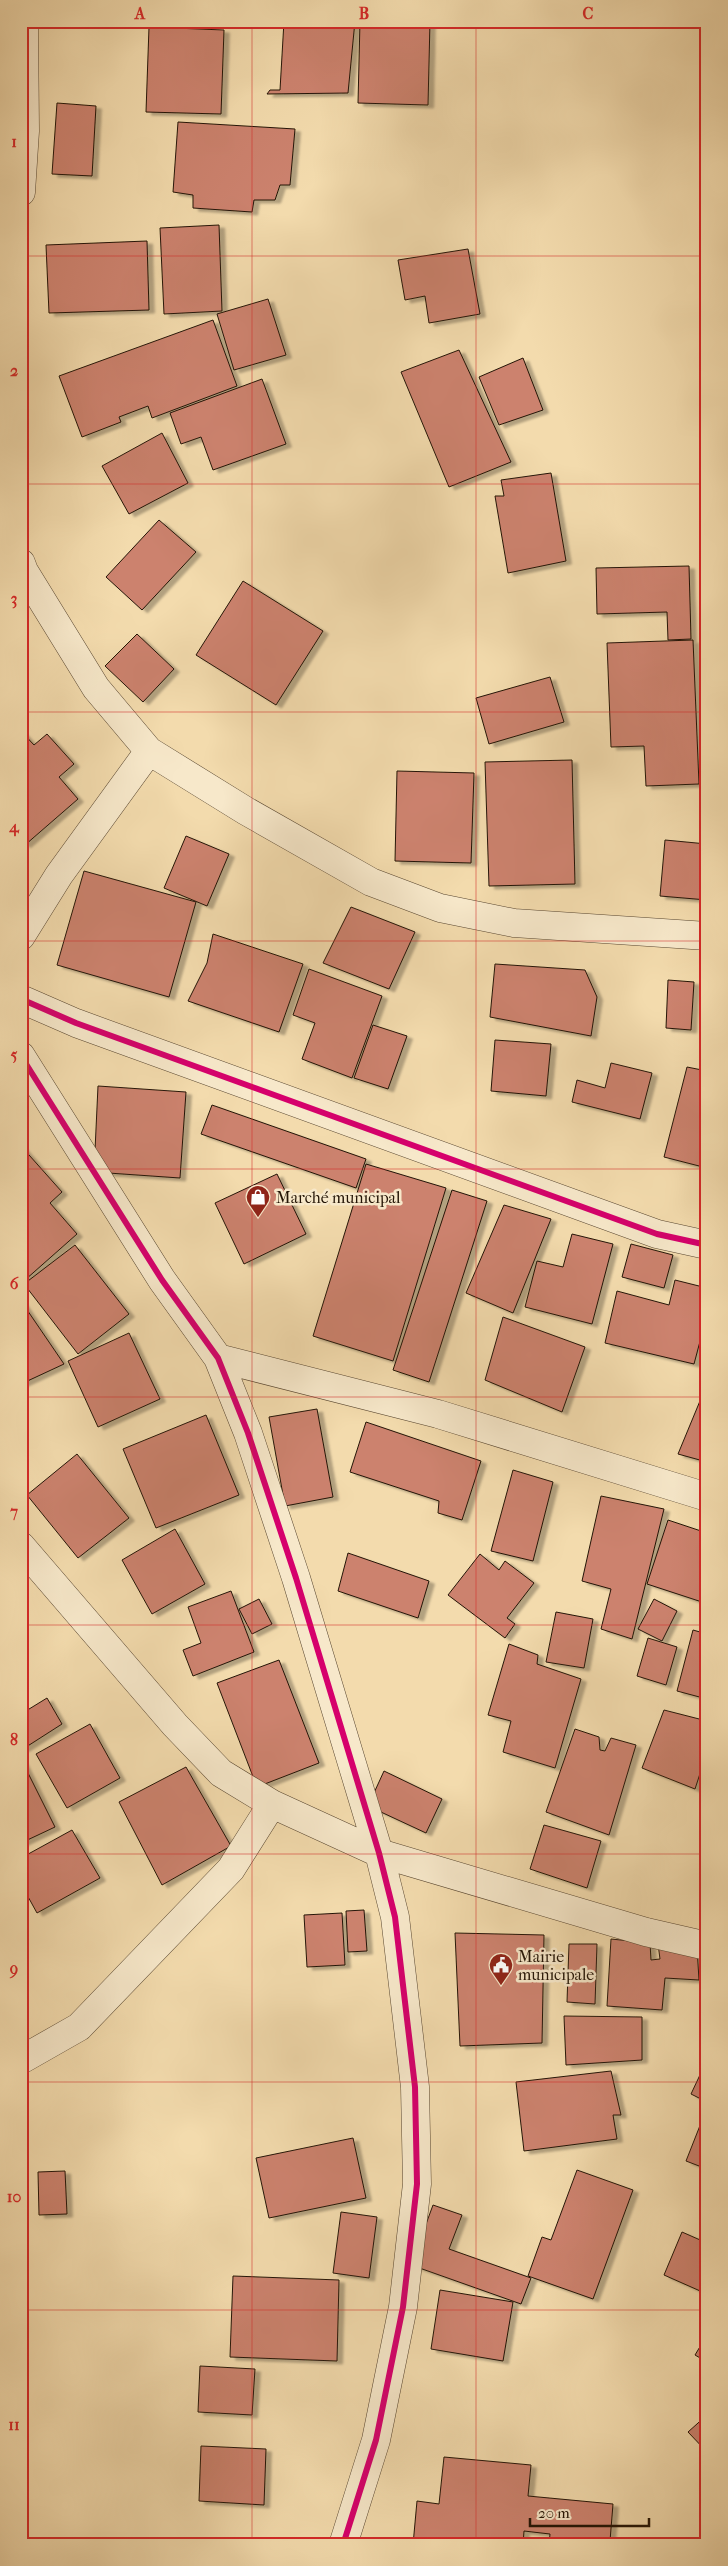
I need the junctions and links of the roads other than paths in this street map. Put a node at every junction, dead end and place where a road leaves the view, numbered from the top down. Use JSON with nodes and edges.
{"nodes":[{"id":1,"x":24,"y":21,"type":"edge"},
{"id":2,"x":21,"y":192,"type":"edge"},
{"id":3,"x":21,"y":563,"type":"edge"},
{"id":4,"x":148,"y":751,"type":"junction"},
{"id":5,"x":21,"y":936,"type":"edge"},
{"id":6,"x":707,"y":936,"type":"edge"},
{"id":7,"x":21,"y":999,"type":"edge"},
{"id":8,"x":21,"y":1056,"type":"edge"},
{"id":9,"x":707,"y":1245,"type":"edge"},
{"id":10,"x":218,"y":1358,"type":"junction"},
{"id":11,"x":707,"y":1497,"type":"edge"},
{"id":12,"x":21,"y":1546,"type":"edge"},
{"id":13,"x":272,"y":1804,"type":"junction"},
{"id":14,"x":379,"y":1853,"type":"junction"},
{"id":15,"x":707,"y":1946,"type":"edge"},
{"id":16,"x":21,"y":2060,"type":"edge"},
{"id":17,"x":343,"y":2545,"type":"edge"}],
"edges":[{"from":1,"to":2,"type":"street"},
{"from":3,"to":4,"type":"street"},
{"from":4,"to":5,"type":"street"},
{"from":4,"to":6,"type":"street"},
{"from":7,"to":9,"type":"street"},
{"from":8,"to":10,"type":"street"},
{"from":10,"to":11,"type":"street"},
{"from":10,"to":14,"type":"street"},
{"from":12,"to":13,"type":"street"},
{"from":13,"to":14,"type":"street"},
{"from":13,"to":16,"type":"street"},
{"from":14,"to":15,"type":"street"},
{"from":14,"to":17,"type":"street"}]}
